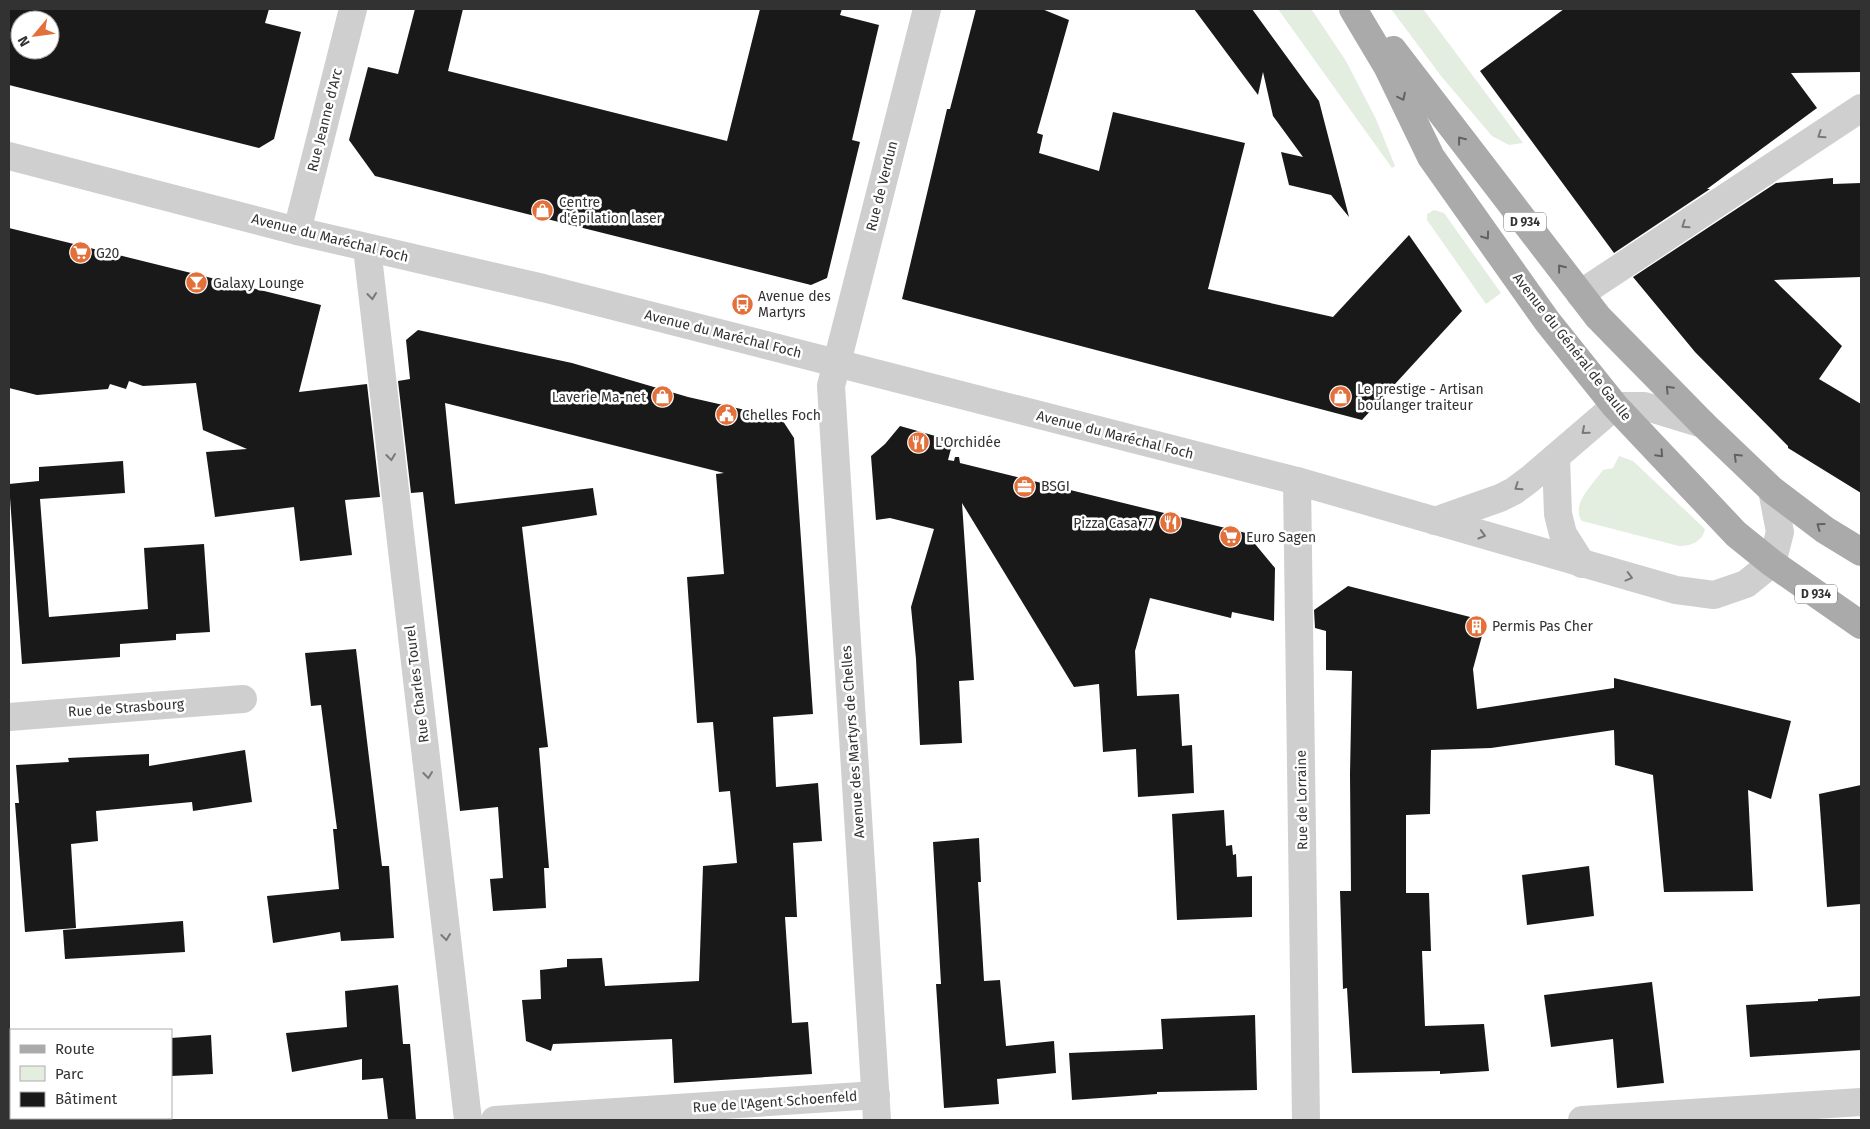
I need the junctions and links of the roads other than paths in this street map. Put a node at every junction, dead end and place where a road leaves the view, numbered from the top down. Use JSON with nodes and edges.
{"nodes":[{"id":1,"x":353,"y":9,"type":"edge"},
{"id":2,"x":927,"y":9,"type":"edge"},
{"id":3,"x":1353,"y":9,"type":"edge"},
{"id":4,"x":1361,"y":9,"type":"edge"},
{"id":5,"x":1861,"y":108,"type":"edge"},
{"id":6,"x":9,"y":156,"type":"edge"},
{"id":7,"x":297,"y":231,"type":"junction"},
{"id":8,"x":367,"y":248,"type":"junction"},
{"id":9,"x":1580,"y":294,"type":"junction"},
{"id":10,"x":836,"y":364,"type":"junction"},
{"id":11,"x":1615,"y":406,"type":"junction"},
{"id":12,"x":1703,"y":424,"type":"junction"},
{"id":13,"x":1556,"y":457,"type":"junction"},
{"id":14,"x":1297,"y":481,"type":"junction"},
{"id":15,"x":1772,"y":490,"type":"junction"},
{"id":16,"x":1435,"y":521,"type":"junction"},
{"id":17,"x":1861,"y":552,"type":"edge"},
{"id":18,"x":1772,"y":562,"type":"junction"},
{"id":19,"x":1582,"y":564,"type":"junction"},
{"id":20,"x":1861,"y":625,"type":"edge"},
{"id":21,"x":243,"y":699,"type":"dead end"},
{"id":22,"x":9,"y":717,"type":"edge"},
{"id":23,"x":1861,"y":1102,"type":"edge"},
{"id":24,"x":877,"y":1108,"type":"edge"},
{"id":25,"x":468,"y":1120,"type":"edge"},
{"id":26,"x":495,"y":1120,"type":"edge"},
{"id":27,"x":1306,"y":1120,"type":"edge"},
{"id":28,"x":1582,"y":1120,"type":"edge"}],
"edges":[{"from":1,"to":7,"type":"street","name":"Rue Jeanne d'Arc"},
{"from":2,"to":10,"type":"street","name":"Rue de Verdun"},
{"from":3,"to":11,"type":"main road","name":"Avenue du Général de Gaulle","number":"D 934","one_way":true},
{"from":9,"to":4,"type":"main road","number":"D 934","one_way":true},
{"from":5,"to":9,"type":"street","one_way":true},
{"from":6,"to":7,"type":"street","name":"Avenue du Maréchal Foch"},
{"from":7,"to":8,"type":"street","name":"Avenue du Maréchal Foch"},
{"from":8,"to":10,"type":"street","name":"Avenue du Maréchal Foch"},
{"from":8,"to":25,"type":"street","name":"Rue Charles Tourel","one_way":true},
{"from":12,"to":9,"type":"main road","number":"D 934","one_way":true},
{"from":10,"to":14,"type":"street","name":"Avenue du Maréchal Foch"},
{"from":10,"to":24,"type":"street","name":"Avenue des Martyrs de Chelles"},
{"from":11,"to":12,"type":"street"},
{"from":11,"to":13,"type":"street","one_way":true},
{"from":11,"to":18,"type":"main road","name":"Avenue du Général de Gaulle","number":"D 934","one_way":true},
{"from":15,"to":12,"type":"main road","number":"D 934","one_way":true},
{"from":13,"to":16,"type":"street","one_way":true},
{"from":13,"to":19,"type":"street"},
{"from":14,"to":16,"type":"street","name":"Avenue du Maréchal Foch"},
{"from":14,"to":27,"type":"street","name":"Rue de Lorraine"},
{"from":17,"to":15,"type":"main road","number":"D 934","one_way":true},
{"from":15,"to":18,"type":"street"},
{"from":16,"to":19,"type":"street","name":"Avenue du Maréchal Foch","one_way":true},
{"from":19,"to":18,"type":"street","name":"Avenue du Maréchal Foch","one_way":true},
{"from":18,"to":20,"type":"main road","name":"Avenue du Général de Gaulle","number":"D 934"},
{"from":21,"to":22,"type":"street","name":"Rue de Strasbourg"},
{"from":23,"to":28,"type":"street"},
{"from":24,"to":26,"type":"street","name":"Rue de l'Agent Schoenfeld"}]}
